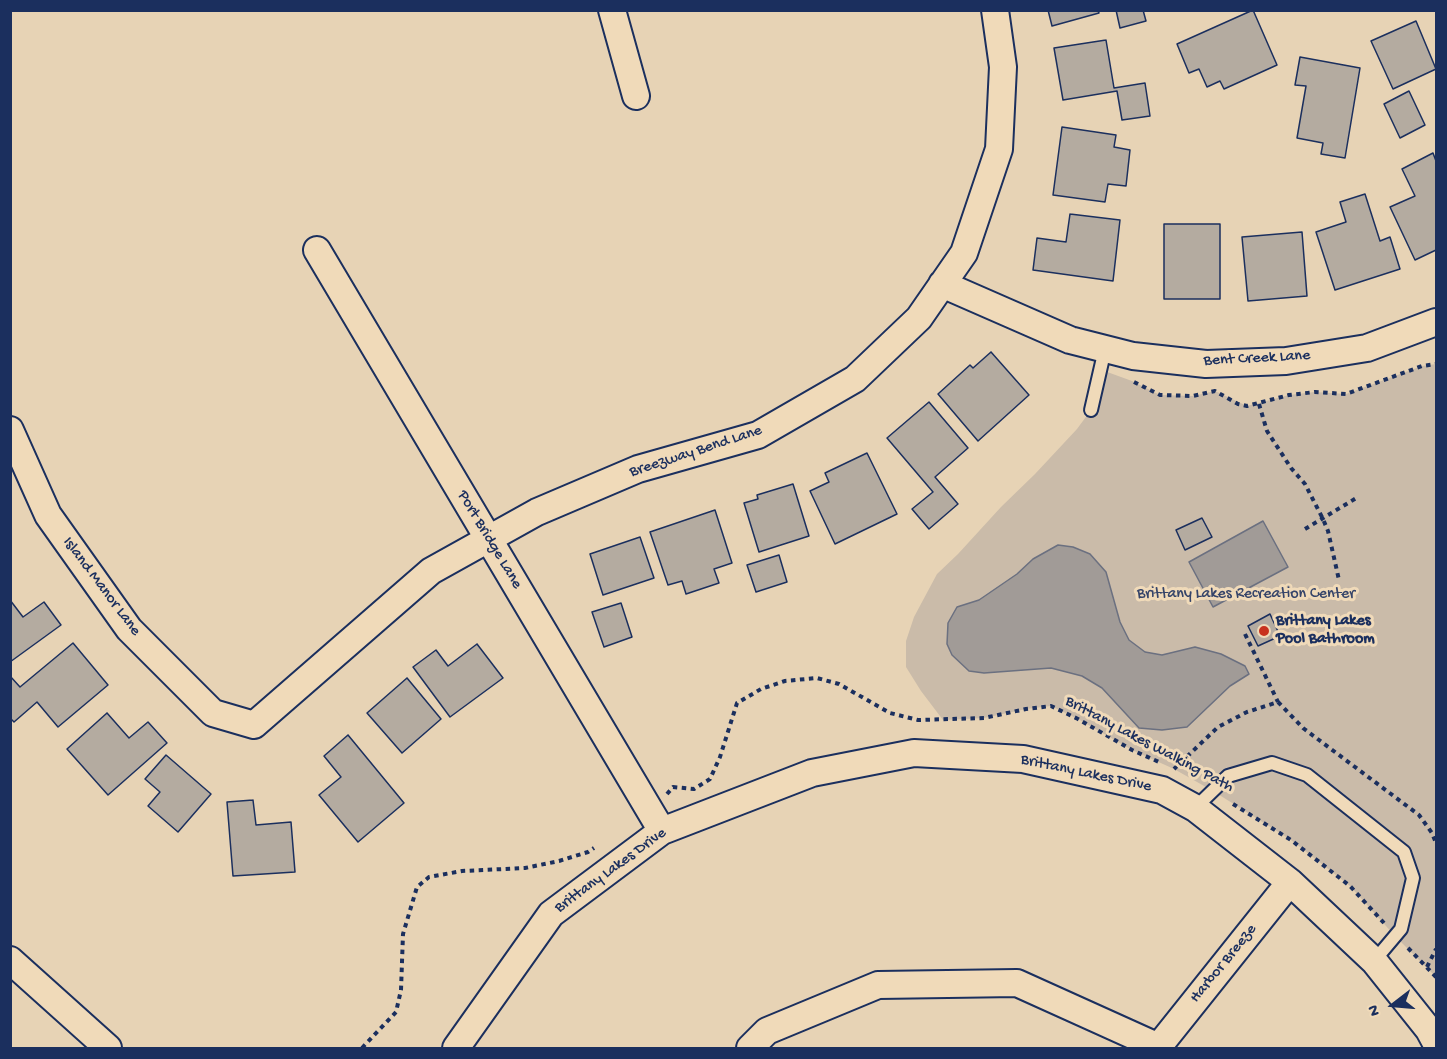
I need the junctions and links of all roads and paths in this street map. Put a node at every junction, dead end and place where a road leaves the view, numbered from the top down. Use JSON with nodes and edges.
{"nodes":[{"id":1,"x":612,"y":10,"type":"edge"},
{"id":2,"x":995,"y":10,"type":"edge"},
{"id":3,"x":636,"y":96,"type":"dead end"},
{"id":4,"x":317,"y":250,"type":"dead end"},
{"id":5,"x":942,"y":284,"type":"junction"},
{"id":6,"x":1437,"y":322,"type":"edge"},
{"id":7,"x":1106,"y":349,"type":"junction"},
{"id":8,"x":1259,"y":404,"type":"dead end"},
{"id":9,"x":1091,"y":410,"type":"dead end"},
{"id":10,"x":10,"y":430,"type":"edge"},
{"id":11,"x":1358,"y":497,"type":"dead end"},
{"id":12,"x":1323,"y":519,"type":"junction"},
{"id":13,"x":1305,"y":530,"type":"dead end"},
{"id":14,"x":488,"y":538,"type":"junction"},
{"id":15,"x":1339,"y":580,"type":"dead end"},
{"id":16,"x":1245,"y":634,"type":"dead end"},
{"id":17,"x":1278,"y":702,"type":"dead end"},
{"id":18,"x":258,"y":721,"type":"joint"},
{"id":19,"x":1213,"y":791,"type":"junction"},
{"id":20,"x":1195,"y":808,"type":"junction"},
{"id":21,"x":656,"y":822,"type":"junction"},
{"id":22,"x":597,"y":846,"type":"dead end"},
{"id":23,"x":1290,"y":882,"type":"junction"},
{"id":24,"x":1395,"y":936,"type":"junction"},
{"id":25,"x":1437,"y":949,"type":"edge"},
{"id":26,"x":10,"y":960,"type":"edge"},
{"id":27,"x":1374,"y":962,"type":"junction"},
{"id":28,"x":1426,"y":967,"type":"junction"},
{"id":29,"x":1437,"y":977,"type":"edge"},
{"id":30,"x":1437,"y":1043,"type":"edge"},
{"id":31,"x":1160,"y":1047,"type":"edge"},
{"id":32,"x":108,"y":1048,"type":"edge"},
{"id":33,"x":362,"y":1048,"type":"edge"},
{"id":34,"x":456,"y":1048,"type":"edge"},
{"id":35,"x":750,"y":1048,"type":"edge"}],
"edges":[{"from":1,"to":3,"type":"street"},
{"from":2,"to":5,"type":"street","name":"Breezway Bend Lane"},
{"from":4,"to":14,"type":"street","name":"Port Bridge Lane"},
{"from":5,"to":7,"type":"street","name":"Bent Creek Lane"},
{"from":5,"to":14,"type":"street","name":"Breezway Bend Lane"},
{"from":6,"to":7,"type":"street","name":"Bent Creek Lane"},
{"from":7,"to":9,"type":"lane"},
{"from":8,"to":12,"type":"path"},
{"from":10,"to":18,"type":"street","name":"Island Manor Lane"},
{"from":11,"to":12,"type":"path"},
{"from":12,"to":13,"type":"path"},
{"from":12,"to":15,"type":"path"},
{"from":14,"to":18,"type":"street","name":"Breezway Bend Lane"},
{"from":14,"to":21,"type":"street","name":"Port Bridge Lane"},
{"from":16,"to":17,"type":"path"},
{"from":19,"to":20,"type":"lane"},
{"from":19,"to":21,"type":"path","name":"Brittany Lakes Walking Path"},
{"from":19,"to":24,"type":"path","name":"Brittany Lakes Walking Path"},
{"from":19,"to":24,"type":"lane"},
{"from":20,"to":21,"type":"street","name":"Brittany Lakes Drive"},
{"from":20,"to":23,"type":"street","name":"Brittany Lakes Drive"},
{"from":21,"to":34,"type":"street","name":"Brittany Lakes Drive"},
{"from":22,"to":33,"type":"path"},
{"from":23,"to":27,"type":"street","name":"Brittany Lakes Drive"},
{"from":23,"to":31,"type":"street","name":"Harbor Breeze"},
{"from":24,"to":27,"type":"lane"},
{"from":24,"to":28,"type":"path","name":"Brittany Lakes Walking Path"},
{"from":25,"to":28,"type":"path"},
{"from":26,"to":32,"type":"street"},
{"from":27,"to":30,"type":"street","name":"Brittany Lakes Drive"},
{"from":28,"to":29,"type":"path","name":"Brittany Lakes Walking Path"},
{"from":31,"to":35,"type":"street"}]}
